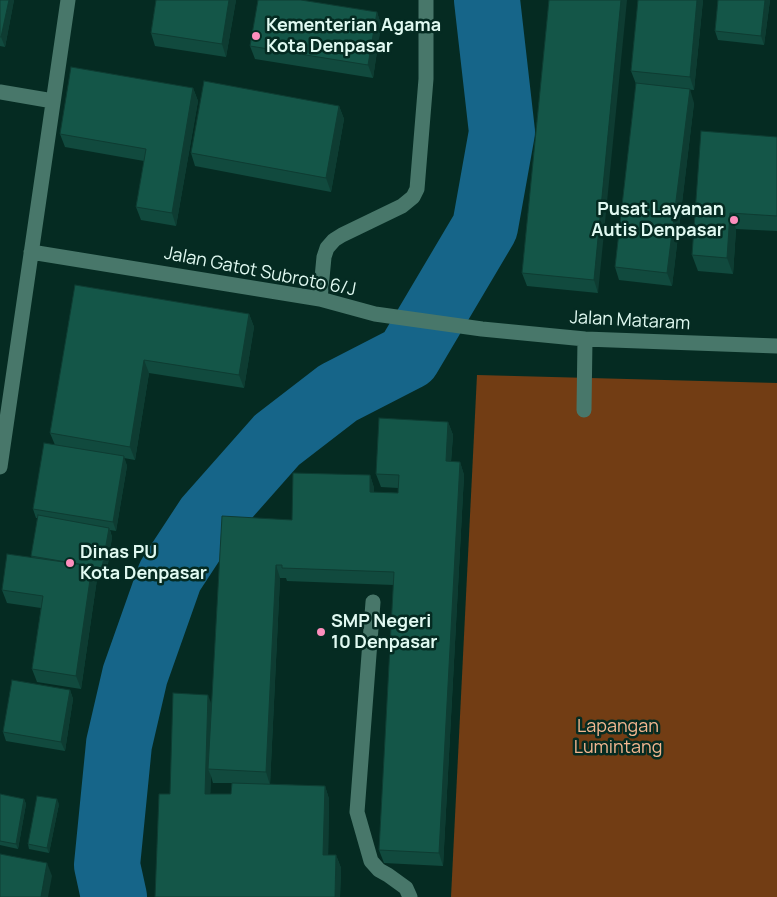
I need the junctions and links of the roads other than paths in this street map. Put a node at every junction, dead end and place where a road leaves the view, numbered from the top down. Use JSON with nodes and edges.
{"nodes":[{"id":1,"x":68,"y":0,"type":"edge"},
{"id":2,"x":426,"y":0,"type":"edge"},
{"id":3,"x":0,"y":92,"type":"edge"},
{"id":4,"x":53,"y":102,"type":"junction"},
{"id":5,"x":31,"y":252,"type":"junction"},
{"id":6,"x":320,"y":299,"type":"junction"},
{"id":7,"x":482,"y":329,"type":"joint"},
{"id":8,"x":585,"y":339,"type":"junction"},
{"id":9,"x":777,"y":346,"type":"edge"},
{"id":10,"x":4,"y":408,"type":"edge"},
{"id":11,"x":584,"y":410,"type":"dead end"},
{"id":12,"x":0,"y":467,"type":"edge"},
{"id":13,"x":373,"y":602,"type":"dead end"},
{"id":14,"x":410,"y":897,"type":"edge"}],
"edges":[{"from":1,"to":4,"type":"street"},
{"from":2,"to":6,"type":"street"},
{"from":3,"to":4,"type":"street"},
{"from":4,"to":5,"type":"street"},
{"from":5,"to":6,"type":"street","name":"Jalan Gatot Subroto 6/J"},
{"from":5,"to":10,"type":"street"},
{"from":6,"to":7,"type":"street","name":"Jalan Gatot Subroto 6/J"},
{"from":7,"to":8,"type":"street","name":"Jalan Mataram"},
{"from":8,"to":9,"type":"street","name":"Jalan Mataram"},
{"from":8,"to":11,"type":"street"},
{"from":10,"to":12,"type":"street"},
{"from":13,"to":14,"type":"street"}]}
